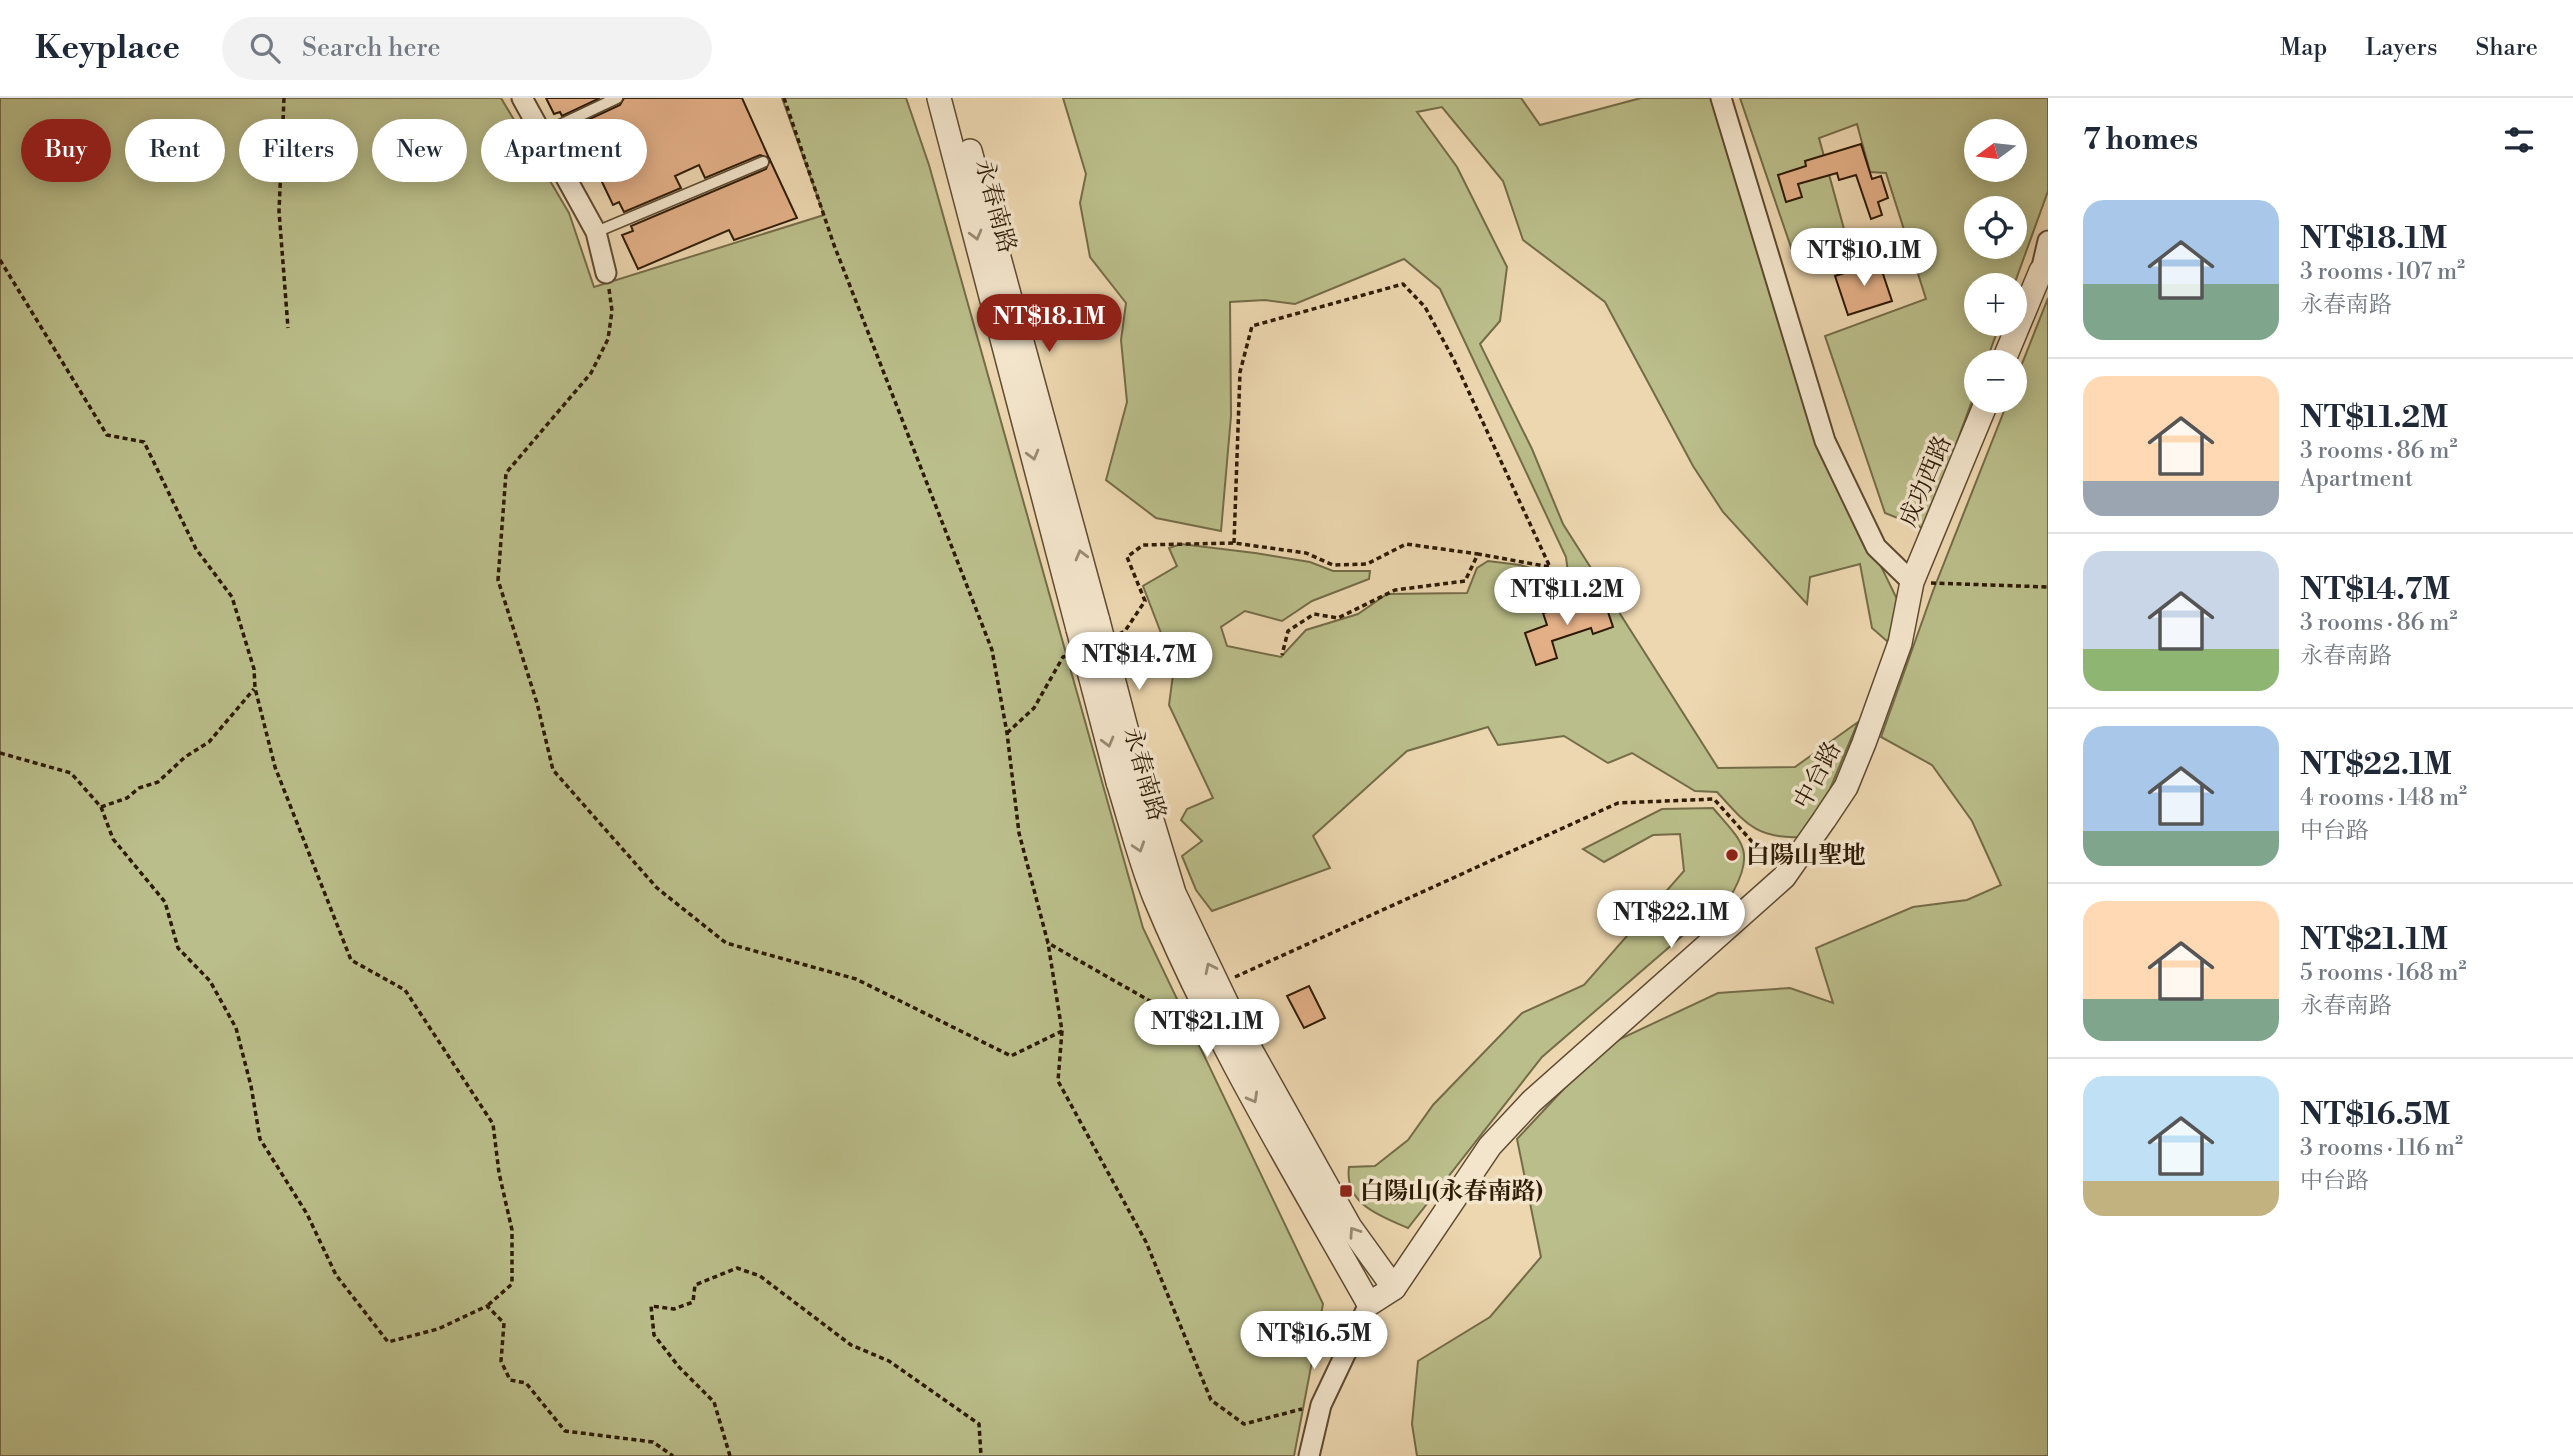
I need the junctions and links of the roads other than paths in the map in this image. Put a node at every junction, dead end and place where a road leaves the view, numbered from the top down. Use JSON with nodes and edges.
{"nodes":[{"id":1,"x":522,"y":98,"type":"edge"},
{"id":2,"x":617,"y":98,"type":"edge"},
{"id":3,"x":939,"y":98,"type":"edge"},
{"id":4,"x":955,"y":98,"type":"edge"},
{"id":5,"x":1721,"y":98,"type":"edge"},
{"id":6,"x":535,"y":119,"type":"edge"},
{"id":7,"x":573,"y":119,"type":"edge"},
{"id":8,"x":762,"y":162,"type":"dead end"},
{"id":9,"x":569,"y":182,"type":"edge"},
{"id":10,"x":596,"y":232,"type":"junction"},
{"id":11,"x":2048,"y":241,"type":"edge"},
{"id":12,"x":2044,"y":270,"type":"edge"},
{"id":13,"x":606,"y":273,"type":"road end"},
{"id":14,"x":2008,"y":350,"type":"edge"},
{"id":15,"x":1982,"y":413,"type":"edge"},
{"id":16,"x":1912,"y":582,"type":"junction"},
{"id":17,"x":1096,"y":629,"type":"junction"},
{"id":18,"x":1128,"y":778,"type":"junction"},
{"id":19,"x":1394,"y":1288,"type":"junction"},
{"id":20,"x":1369,"y":1304,"type":"junction"},
{"id":21,"x":1309,"y":1456,"type":"edge"}],
"edges":[{"from":1,"to":6,"type":"street"},
{"from":2,"to":7,"type":"lane"},
{"from":3,"to":17,"type":"street","name":"永春南路","one_way":true},
{"from":17,"to":4,"type":"street","name":"永春南路","one_way":true},
{"from":5,"to":16,"type":"street"},
{"from":8,"to":10,"type":"lane"},
{"from":9,"to":10,"type":"street"},
{"from":10,"to":13,"type":"street"},
{"from":11,"to":12,"type":"street"},
{"from":12,"to":14,"type":"street"},
{"from":15,"to":16,"type":"street","name":"成功西路"},
{"from":16,"to":19,"type":"street","name":"中台路"},
{"from":17,"to":18,"type":"street","name":"永春南路","bridge":true},
{"from":19,"to":18,"type":"street","name":"永春南路","one_way":true},
{"from":18,"to":20,"type":"street","name":"永春南路","one_way":true},
{"from":19,"to":20,"type":"street","name":"中台路"},
{"from":20,"to":21,"type":"street"}]}
